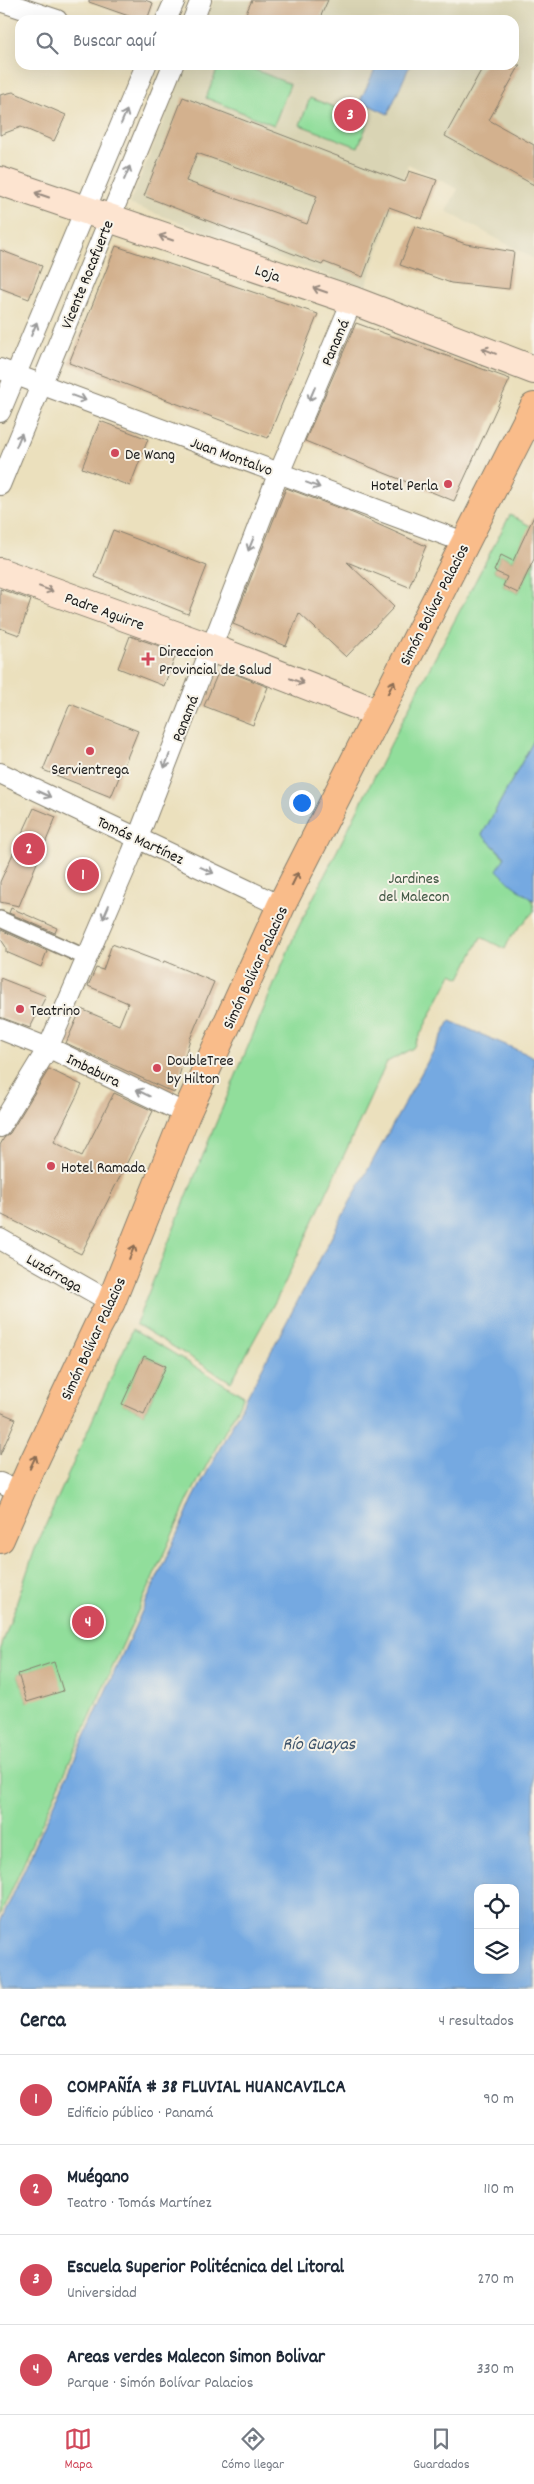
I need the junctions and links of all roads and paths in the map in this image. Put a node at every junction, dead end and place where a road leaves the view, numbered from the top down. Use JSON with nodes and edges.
{"nodes":[{"id":1,"x":0,"y":0,"type":"edge"},
{"id":2,"x":175,"y":0,"type":"edge"},
{"id":3,"x":201,"y":0,"type":"edge"},
{"id":4,"x":43,"y":15,"type":"edge"},
{"id":5,"x":168,"y":15,"type":"edge"},
{"id":6,"x":195,"y":15,"type":"edge"},
{"id":7,"x":144,"y":70,"type":"edge"},
{"id":8,"x":170,"y":70,"type":"edge"},
{"id":9,"x":0,"y":181,"type":"edge"},
{"id":10,"x":97,"y":214,"type":"junction"},
{"id":11,"x":352,"y":301,"type":"junction"},
{"id":12,"x":534,"y":370,"type":"edge"},
{"id":13,"x":8,"y":372,"type":"edge"},
{"id":14,"x":41,"y":384,"type":"junction"},
{"id":15,"x":534,"y":407,"type":"edge"},
{"id":16,"x":0,"y":412,"type":"edge"},
{"id":17,"x":280,"y":472,"type":"junction"},
{"id":18,"x":0,"y":485,"type":"edge"},
{"id":19,"x":464,"y":542,"type":"junction"},
{"id":20,"x":0,"y":572,"type":"edge"},
{"id":21,"x":211,"y":648,"type":"junction"},
{"id":22,"x":378,"y":715,"type":"junction"},
{"id":23,"x":0,"y":773,"type":"edge"},
{"id":24,"x":138,"y":837,"type":"junction"},
{"id":25,"x":281,"y":906,"type":"junction"},
{"id":26,"x":0,"y":919,"type":"edge"},
{"id":27,"x":87,"y":958,"type":"junction"},
{"id":28,"x":0,"y":1029,"type":"edge"},
{"id":29,"x":48,"y":1048,"type":"junction"},
{"id":30,"x":186,"y":1114,"type":"junction"},
{"id":31,"x":0,"y":1127,"type":"edge"},
{"id":32,"x":0,"y":1240,"type":"edge"},
{"id":33,"x":111,"y":1302,"type":"junction"},
{"id":34,"x":10,"y":1488,"type":"edge"},
{"id":35,"x":0,"y":1539,"type":"edge"}],
"edges":[{"from":1,"to":4,"type":"street"},
{"from":2,"to":5,"type":"street"},
{"from":3,"to":6,"type":"street"},
{"from":10,"to":7,"type":"street","name":"Vicente Rocafuerte","one_way":true},
{"from":10,"to":8,"type":"street","name":"Vicente Rocafuerte","one_way":true},
{"from":10,"to":9,"type":"main road","name":"Loja","one_way":true},
{"from":11,"to":10,"type":"main road","name":"Loja","one_way":true},
{"from":13,"to":10,"type":"street","name":"Vicente Rocafuerte","one_way":true},
{"from":10,"to":14,"type":"street","name":"Vicente Rocafuerte"},
{"from":12,"to":11,"type":"main road","name":"Loja","one_way":true},
{"from":11,"to":17,"type":"street","name":"Panamá","one_way":true},
{"from":13,"to":14,"type":"street","name":"Juan Montalvo"},
{"from":13,"to":16,"type":"street","name":"Vicente Rocafuerte"},
{"from":14,"to":17,"type":"street","name":"Juan Montalvo","one_way":true},
{"from":18,"to":14,"type":"street","name":"Vicente Rocafuerte","one_way":true},
{"from":15,"to":19,"type":"main road","name":"Simón Bolívar Palacios"},
{"from":17,"to":19,"type":"street","name":"Juan Montalvo","one_way":true},
{"from":17,"to":21,"type":"street","name":"Panamá","one_way":true},
{"from":22,"to":19,"type":"main road","name":"Simón Bolívar Palacios","one_way":true},
{"from":20,"to":21,"type":"main road","name":"Padre Aguirre","one_way":true},
{"from":21,"to":22,"type":"main road","name":"Padre Aguirre","one_way":true},
{"from":21,"to":24,"type":"street","name":"Panamá","one_way":true},
{"from":25,"to":22,"type":"main road","name":"Simón Bolívar Palacios","one_way":true},
{"from":23,"to":24,"type":"street","name":"Tomás Martínez","one_way":true},
{"from":24,"to":25,"type":"street","name":"Tomás Martínez","one_way":true},
{"from":24,"to":27,"type":"street","name":"Panamá","one_way":true},
{"from":25,"to":30,"type":"main road","name":"Simón Bolívar Palacios"},
{"from":26,"to":27,"type":"street"},
{"from":27,"to":29,"type":"street","name":"Panamá"},
{"from":28,"to":29,"type":"street","name":"Imbabura"},
{"from":30,"to":29,"type":"street","name":"Imbabura","one_way":true},
{"from":29,"to":31,"type":"street","name":"Panamá"},
{"from":33,"to":30,"type":"main road","name":"Simón Bolívar Palacios","one_way":true},
{"from":32,"to":33,"type":"street","name":"Luzárraga"},
{"from":34,"to":33,"type":"main road","name":"Simón Bolívar Palacios","one_way":true},
{"from":34,"to":35,"type":"main road","name":"Simón Bolívar Palacios"}]}
